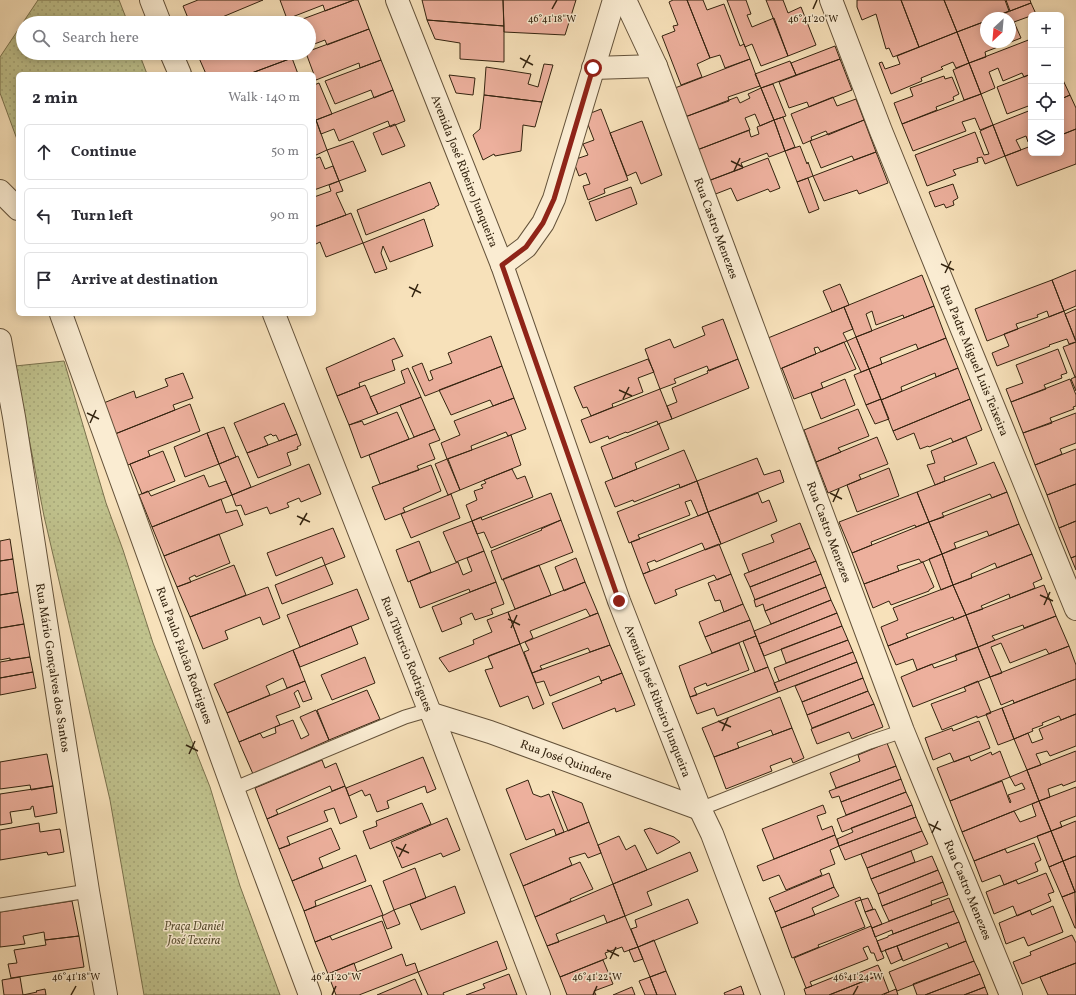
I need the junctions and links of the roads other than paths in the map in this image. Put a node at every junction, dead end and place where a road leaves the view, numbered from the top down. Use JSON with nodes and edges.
{"nodes":[{"id":1,"x":151,"y":0,"type":"edge"},
{"id":2,"x":398,"y":0,"type":"edge"},
{"id":3,"x":614,"y":0,"type":"edge"},
{"id":4,"x":625,"y":0,"type":"edge"},
{"id":5,"x":831,"y":0,"type":"edge"},
{"id":6,"x":157,"y":16,"type":"edge"},
{"id":7,"x":175,"y":60,"type":"edge"},
{"id":8,"x":656,"y":66,"type":"junction"},
{"id":9,"x":593,"y":68,"type":"junction"},
{"id":10,"x":179,"y":72,"type":"edge"},
{"id":11,"x":0,"y":191,"type":"edge"},
{"id":12,"x":16,"y":207,"type":"edge"},
{"id":13,"x":502,"y":265,"type":"junction"},
{"id":14,"x":62,"y":316,"type":"edge"},
{"id":15,"x":275,"y":316,"type":"edge"},
{"id":16,"x":0,"y":340,"type":"edge"},
{"id":17,"x":7,"y":419,"type":"edge"},
{"id":18,"x":1076,"y":609,"type":"edge"},
{"id":19,"x":430,"y":712,"type":"junction"},
{"id":20,"x":903,"y":731,"type":"junction"},
{"id":21,"x":233,"y":789,"type":"junction"},
{"id":22,"x":700,"y":809,"type":"junction"},
{"id":23,"x":88,"y":891,"type":"junction"},
{"id":24,"x":0,"y":905,"type":"edge"},
{"id":25,"x":106,"y":995,"type":"edge"},
{"id":26,"x":310,"y":995,"type":"edge"},
{"id":27,"x":540,"y":995,"type":"edge"},
{"id":28,"x":773,"y":995,"type":"edge"},
{"id":29,"x":1011,"y":995,"type":"edge"}],
"edges":[{"from":1,"to":6,"type":"street"},
{"from":2,"to":13,"type":"street","name":"Avenida José Ribeiro Junqueira"},
{"from":3,"to":9,"type":"street"},
{"from":4,"to":8,"type":"street","name":"Rua Castro Menezes"},
{"from":5,"to":18,"type":"street","name":"Rua Padre Miguel Luis Teixeira"},
{"from":7,"to":10,"type":"street"},
{"from":8,"to":9,"type":"street"},
{"from":8,"to":20,"type":"street","name":"Rua Castro Menezes"},
{"from":9,"to":13,"type":"street"},
{"from":11,"to":12,"type":"street"},
{"from":13,"to":22,"type":"street","name":"Avenida José Ribeiro Junqueira"},
{"from":14,"to":21,"type":"street","name":"Rua Paulo Falcão Rodrigues"},
{"from":15,"to":19,"type":"street","name":"Rua Tiburcio Rodrigues"},
{"from":16,"to":17,"type":"street","name":"Rua Mário Gonçalves dos Santos"},
{"from":17,"to":23,"type":"street","name":"Rua Mário Gonçalves dos Santos"},
{"from":19,"to":21,"type":"lane"},
{"from":19,"to":22,"type":"street","name":"Rua José Quindere"},
{"from":19,"to":27,"type":"street","name":"Rua Tiburcio Rodrigues"},
{"from":20,"to":22,"type":"lane"},
{"from":20,"to":29,"type":"street","name":"Rua Castro Menezes"},
{"from":21,"to":26,"type":"street","name":"Rua Paulo Falcão Rodrigues"},
{"from":22,"to":28,"type":"street","name":"Avenida José Ribeiro Junqueira"},
{"from":23,"to":24,"type":"lane"},
{"from":23,"to":25,"type":"street","name":"Rua Mário Gonçalves dos Santos"}]}
